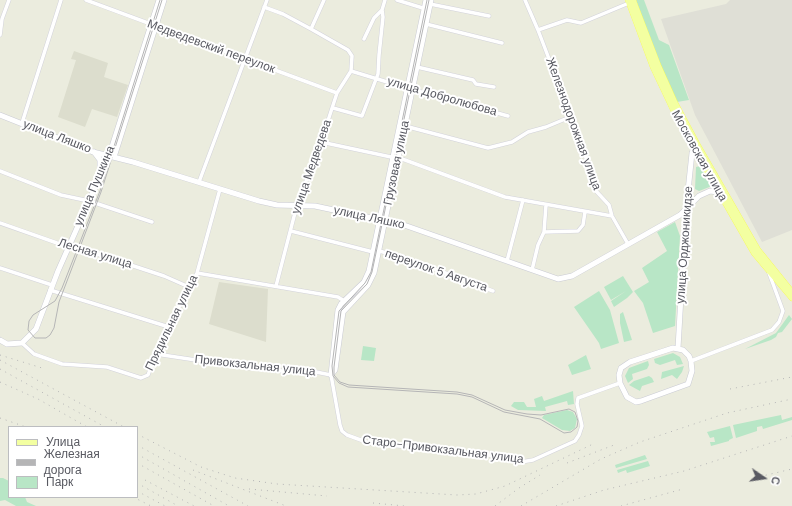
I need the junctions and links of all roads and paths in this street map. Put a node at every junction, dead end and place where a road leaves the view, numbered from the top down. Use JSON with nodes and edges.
{"nodes":[{"id":1,"x":9,"y":0,"type":"edge"},
{"id":2,"x":61,"y":0,"type":"edge"},
{"id":3,"x":86,"y":0,"type":"edge"},
{"id":4,"x":159,"y":0,"type":"edge"},
{"id":5,"x":164,"y":0,"type":"edge"},
{"id":6,"x":267,"y":0,"type":"edge"},
{"id":7,"x":324,"y":0,"type":"edge"},
{"id":8,"x":385,"y":0,"type":"edge"},
{"id":9,"x":397,"y":0,"type":"edge"},
{"id":10,"x":525,"y":0,"type":"edge"},
{"id":11,"x":429,"y":1,"type":"edge"},
{"id":12,"x":630,"y":1,"type":"edge"},
{"id":13,"x":264,"y":7,"type":"junction"},
{"id":14,"x":426,"y":9,"type":"junction"},
{"id":15,"x":382,"y":10,"type":"junction"},
{"id":16,"x":489,"y":16,"type":"dead end"},
{"id":17,"x":426,"y":24,"type":"junction"},
{"id":18,"x":153,"y":26,"type":"junction"},
{"id":19,"x":311,"y":29,"type":"junction"},
{"id":20,"x":538,"y":30,"type":"junction"},
{"id":21,"x":0,"y":35,"type":"edge"},
{"id":22,"x":364,"y":39,"type":"dead end"},
{"id":23,"x":502,"y":43,"type":"dead end"},
{"id":24,"x":244,"y":60,"type":"junction"},
{"id":25,"x":417,"y":67,"type":"junction"},
{"id":26,"x":351,"y":71,"type":"junction"},
{"id":27,"x":377,"y":78,"type":"junction"},
{"id":28,"x":494,"y":87,"type":"dead end"},
{"id":29,"x":410,"y":89,"type":"junction"},
{"id":30,"x":337,"y":93,"type":"junction"},
{"id":31,"x":333,"y":108,"type":"junction"},
{"id":32,"x":0,"y":115,"type":"edge"},
{"id":33,"x":508,"y":116,"type":"dead end"},
{"id":34,"x":570,"y":117,"type":"junction"},
{"id":35,"x":22,"y":124,"type":"junction"},
{"id":36,"x":405,"y":126,"type":"junction"},
{"id":37,"x":321,"y":142,"type":"junction"},
{"id":38,"x":695,"y":146,"type":"junction"},
{"id":39,"x":93,"y":152,"type":"junction"},
{"id":40,"x":112,"y":156,"type":"junction"},
{"id":41,"x":395,"y":158,"type":"junction"},
{"id":42,"x":0,"y":171,"type":"edge"},
{"id":43,"x":100,"y":178,"type":"junction"},
{"id":44,"x":200,"y":182,"type":"junction"},
{"id":45,"x":220,"y":189,"type":"junction"},
{"id":46,"x":718,"y":192,"type":"junction"},
{"id":47,"x":523,"y":200,"type":"junction"},
{"id":48,"x":89,"y":201,"type":"junction"},
{"id":49,"x":297,"y":205,"type":"junction"},
{"id":50,"x":546,"y":205,"type":"junction"},
{"id":51,"x":686,"y":210,"type":"junction"},
{"id":52,"x":585,"y":212,"type":"junction"},
{"id":53,"x":612,"y":216,"type":"junction"},
{"id":54,"x":382,"y":220,"type":"junction"},
{"id":55,"x":152,"y":222,"type":"dead end"},
{"id":56,"x":0,"y":223,"type":"edge"},
{"id":57,"x":291,"y":230,"type":"junction"},
{"id":58,"x":544,"y":232,"type":"junction"},
{"id":59,"x":628,"y":244,"type":"junction"},
{"id":60,"x":69,"y":246,"type":"junction"},
{"id":61,"x":376,"y":251,"type":"junction"},
{"id":62,"x":508,"y":261,"type":"junction"},
{"id":63,"x":0,"y":268,"type":"edge"},
{"id":64,"x":532,"y":270,"type":"junction"},
{"id":65,"x":767,"y":270,"type":"junction"},
{"id":66,"x":197,"y":273,"type":"junction"},
{"id":67,"x":276,"y":286,"type":"junction"},
{"id":68,"x":51,"y":287,"type":"junction"},
{"id":69,"x":189,"y":287,"type":"junction"},
{"id":70,"x":493,"y":291,"type":"dead end"},
{"id":71,"x":792,"y":292,"type":"edge"},
{"id":72,"x":792,"y":298,"type":"edge"},
{"id":73,"x":344,"y":301,"type":"junction"},
{"id":74,"x":169,"y":327,"type":"junction"},
{"id":75,"x":0,"y":340,"type":"edge"},
{"id":76,"x":22,"y":343,"type":"junction"},
{"id":77,"x":678,"y":348,"type":"junction"},
{"id":78,"x":156,"y":354,"type":"junction"},
{"id":79,"x":691,"y":361,"type":"junction"},
{"id":80,"x":330,"y":375,"type":"junction"},
{"id":81,"x":620,"y":383,"type":"junction"}],
"edges":[{"from":1,"to":21,"type":"street"},
{"from":2,"to":35,"type":"street"},
{"from":3,"to":18,"type":"street","name":"Медведевский переулок"},
{"from":4,"to":18,"type":"street","name":"улица Пушкина"},
{"from":5,"to":18,"type":"street","name":"улица Пушкина"},
{"from":6,"to":13,"type":"street"},
{"from":7,"to":19,"type":"street"},
{"from":8,"to":15,"type":"street"},
{"from":9,"to":14,"type":"street"},
{"from":10,"to":20,"type":"street","name":"Железнодорожная улица"},
{"from":11,"to":14,"type":"street","name":"Грузовая улица"},
{"from":11,"to":16,"type":"street"},
{"from":12,"to":20,"type":"street"},
{"from":12,"to":38,"type":"main road","name":"Московская улица"},
{"from":13,"to":19,"type":"street"},
{"from":13,"to":24,"type":"street"},
{"from":14,"to":17,"type":"street","name":"Грузовая улица"},
{"from":14,"to":29,"type":"street","name":"Грузовая улица"},
{"from":15,"to":22,"type":"street"},
{"from":15,"to":27,"type":"street","name":"улица Добролюбова"},
{"from":17,"to":23,"type":"street"},
{"from":17,"to":25,"type":"street","name":"Грузовая улица"},
{"from":18,"to":24,"type":"street","name":"Медведевский переулок"},
{"from":18,"to":40,"type":"street","name":"улица Пушкина"},
{"from":19,"to":26,"type":"street"},
{"from":20,"to":34,"type":"street","name":"Железнодорожная улица"},
{"from":24,"to":30,"type":"street","name":"Медведевский переулок"},
{"from":24,"to":44,"type":"street"},
{"from":25,"to":28,"type":"street"},
{"from":25,"to":29,"type":"street","name":"Грузовая улица"},
{"from":26,"to":27,"type":"street","name":"улица Добролюбова"},
{"from":26,"to":30,"type":"street","name":"улица Медведева"},
{"from":27,"to":29,"type":"street","name":"улица Добролюбова"},
{"from":27,"to":31,"type":"street","name":"улица Добролюбова"},
{"from":29,"to":33,"type":"street","name":"улица Добролюбова"},
{"from":29,"to":36,"type":"street","name":"Грузовая улица"},
{"from":29,"to":41,"type":"street","name":"Грузовая улица"},
{"from":30,"to":31,"type":"street","name":"улица Медведева"},
{"from":31,"to":37,"type":"street","name":"улица Медведева"},
{"from":32,"to":35,"type":"street","name":"улица Ляшко"},
{"from":34,"to":36,"type":"street"},
{"from":34,"to":53,"type":"street","name":"Железнодорожная улица"},
{"from":35,"to":39,"type":"street","name":"улица Ляшко"},
{"from":36,"to":41,"type":"street","name":"Грузовая улица"},
{"from":37,"to":41,"type":"street"},
{"from":37,"to":49,"type":"street","name":"улица Медведева"},
{"from":38,"to":46,"type":"main road","name":"Московская улица"},
{"from":38,"to":51,"type":"street","name":"улица Орджоникидзе"},
{"from":38,"to":71,"type":"main road","name":"Московская улица"},
{"from":39,"to":40,"type":"street","name":"улица Ляшко"},
{"from":39,"to":43,"type":"street"},
{"from":40,"to":43,"type":"street","name":"улица Пушкина"},
{"from":40,"to":44,"type":"street","name":"улица Ляшко"},
{"from":41,"to":47,"type":"street"},
{"from":41,"to":54,"type":"street","name":"Грузовая улица"},
{"from":42,"to":48,"type":"street"},
{"from":43,"to":48,"type":"street","name":"улица Пушкина"},
{"from":44,"to":45,"type":"street","name":"улица Ляшко"},
{"from":45,"to":49,"type":"street","name":"улица Ляшко"},
{"from":45,"to":66,"type":"street","name":"Прядильная улица"},
{"from":46,"to":51,"type":"street","name":"улица Ляшко"},
{"from":46,"to":65,"type":"main road","name":"Московская улица"},
{"from":47,"to":50,"type":"street"},
{"from":47,"to":62,"type":"street"},
{"from":48,"to":55,"type":"street"},
{"from":48,"to":60,"type":"street","name":"улица Пушкина"},
{"from":49,"to":54,"type":"street","name":"улица Ляшко"},
{"from":49,"to":57,"type":"street","name":"улица Медведева"},
{"from":50,"to":52,"type":"street"},
{"from":50,"to":58,"type":"street"},
{"from":51,"to":59,"type":"street","name":"улица Ляшко"},
{"from":51,"to":77,"type":"street","name":"улица Орджоникидзе"},
{"from":52,"to":53,"type":"street"},
{"from":52,"to":58,"type":"street"},
{"from":53,"to":59,"type":"street","name":"Железнодорожная улица"},
{"from":54,"to":61,"type":"street","name":"Грузовая улица"},
{"from":54,"to":62,"type":"street","name":"улица Ляшко"},
{"from":56,"to":60,"type":"street","name":"Лесная улица"},
{"from":57,"to":61,"type":"street","name":"переулок 5 Августа"},
{"from":57,"to":67,"type":"street","name":"улица Медведева"},
{"from":58,"to":64,"type":"street"},
{"from":59,"to":64,"type":"street","name":"улица Ляшко"},
{"from":60,"to":68,"type":"street","name":"улица Пушкина"},
{"from":60,"to":69,"type":"street","name":"Лесная улица"},
{"from":61,"to":70,"type":"street","name":"переулок 5 Августа"},
{"from":61,"to":73,"type":"street","name":"Грузовая улица"},
{"from":61,"to":80,"type":"street","name":"Грузовая улица"},
{"from":62,"to":64,"type":"street","name":"улица Ляшко"},
{"from":63,"to":68,"type":"street"},
{"from":65,"to":72,"type":"main road","name":"Московская улица"},
{"from":65,"to":79,"type":"street"},
{"from":66,"to":67,"type":"street"},
{"from":66,"to":69,"type":"street","name":"Прядильная улица"},
{"from":67,"to":73,"type":"street"},
{"from":68,"to":74,"type":"street"},
{"from":68,"to":76,"type":"street","name":"улица Пушкина"},
{"from":69,"to":74,"type":"street","name":"Прядильная улица"},
{"from":73,"to":80,"type":"street","name":"Грузовая улица"},
{"from":74,"to":78,"type":"street","name":"Прядильная улица"},
{"from":75,"to":76,"type":"street"},
{"from":76,"to":78,"type":"street","name":"Прядильная улица"},
{"from":77,"to":79,"type":"street"},
{"from":77,"to":81,"type":"street"},
{"from":78,"to":80,"type":"street","name":"Привокзальная улица"},
{"from":79,"to":81,"type":"street"},
{"from":80,"to":81,"type":"street","name":"Старо-Привокзальная улица"}]}
